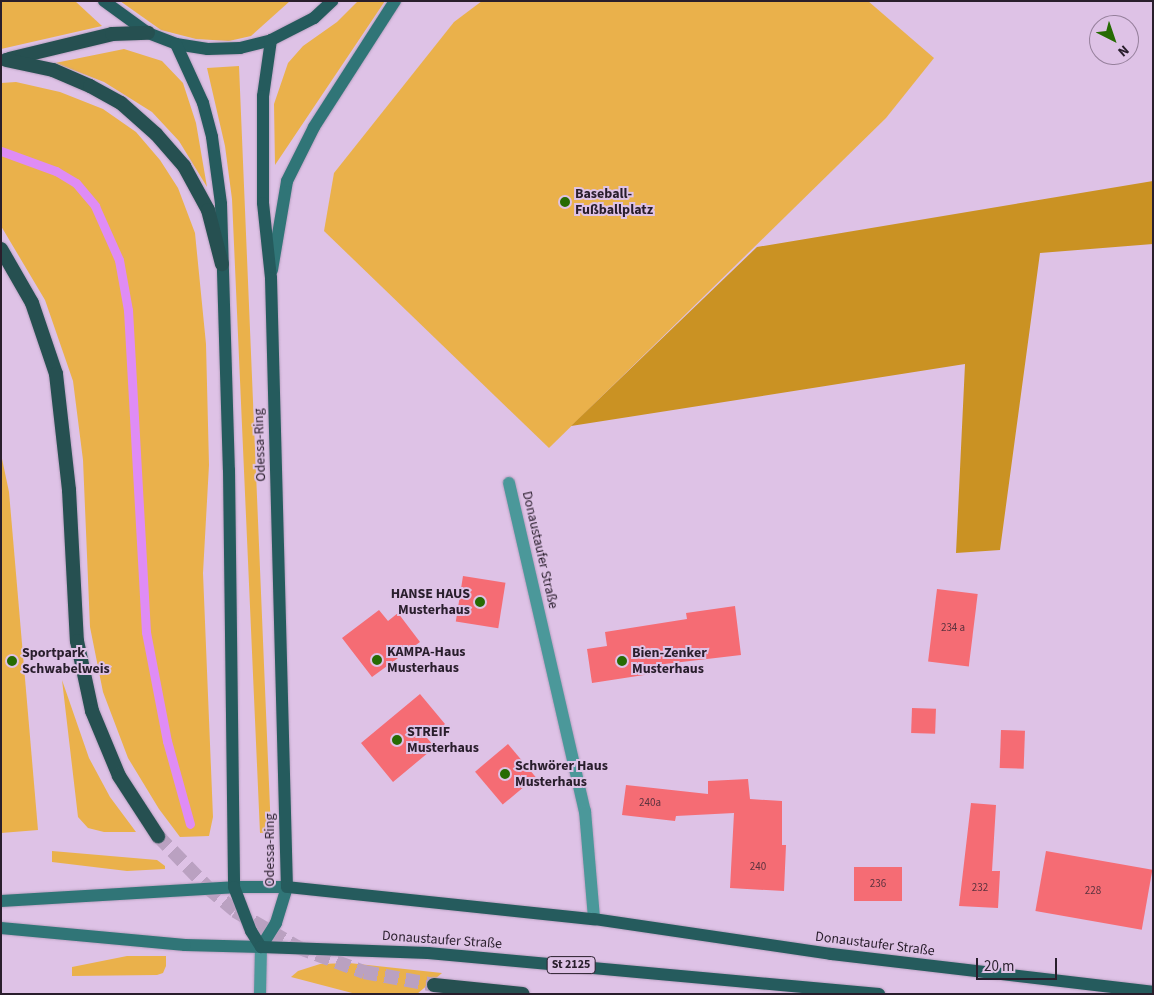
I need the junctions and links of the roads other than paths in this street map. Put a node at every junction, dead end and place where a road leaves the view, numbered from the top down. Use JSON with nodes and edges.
{"nodes":[{"id":1,"x":104,"y":1,"type":"edge"},
{"id":2,"x":332,"y":1,"type":"edge"},
{"id":3,"x":395,"y":1,"type":"edge"},
{"id":4,"x":148,"y":33,"type":"junction"},
{"id":5,"x":271,"y":40,"type":"junction"},
{"id":6,"x":176,"y":44,"type":"junction"},
{"id":7,"x":3,"y":61,"type":"edge"},
{"id":8,"x":1,"y":249,"type":"edge"},
{"id":9,"x":222,"y":264,"type":"junction"},
{"id":10,"x":271,"y":278,"type":"junction"},
{"id":11,"x":509,"y":483,"type":"dead end"},
{"id":12,"x":158,"y":836,"type":"tunnel mouth"},
{"id":13,"x":234,"y":887,"type":"junction"},
{"id":14,"x":287,"y":887,"type":"junction"},
{"id":15,"x":1,"y":902,"type":"edge"},
{"id":16,"x":594,"y":919,"type":"junction"},
{"id":17,"x":1,"y":928,"type":"edge"},
{"id":18,"x":261,"y":947,"type":"junction"},
{"id":19,"x":434,"y":984,"type":"tunnel mouth"},
{"id":20,"x":1153,"y":992,"type":"edge"},
{"id":21,"x":260,"y":994,"type":"edge"},
{"id":22,"x":523,"y":994,"type":"edge"},
{"id":23,"x":879,"y":994,"type":"edge"}],
"edges":[{"from":1,"to":4,"type":"main road"},
{"from":2,"to":5,"type":"main road"},
{"from":3,"to":10,"type":"main road"},
{"from":4,"to":6,"type":"main road"},
{"from":4,"to":7,"type":"highway"},
{"from":5,"to":6,"type":"main road"},
{"from":5,"to":10,"type":"main road","name":"Odessa-Ring"},
{"from":6,"to":9,"type":"main road"},
{"from":7,"to":9,"type":"highway"},
{"from":8,"to":12,"type":"highway"},
{"from":9,"to":13,"type":"main road"},
{"from":10,"to":14,"type":"main road","name":"Odessa-Ring"},
{"from":11,"to":16,"type":"street","name":"Donaustaufer Straße"},
{"from":13,"to":14,"type":"main road","name":"Donaustaufer Straße"},
{"from":13,"to":15,"type":"main road","name":"Donaustaufer Straße"},
{"from":13,"to":18,"type":"main road"},
{"from":14,"to":16,"type":"main road","name":"Donaustaufer Straße"},
{"from":14,"to":18,"type":"main road","name":"Odessa-Ring"},
{"from":16,"to":20,"type":"main road","name":"Donaustaufer Straße"},
{"from":17,"to":18,"type":"main road","name":"Donaustaufer Straße","number":"St 2125"},
{"from":18,"to":21,"type":"street"},
{"from":18,"to":23,"type":"main road","name":"Donaustaufer Straße","number":"St 2125"},
{"from":19,"to":22,"type":"highway"}]}
